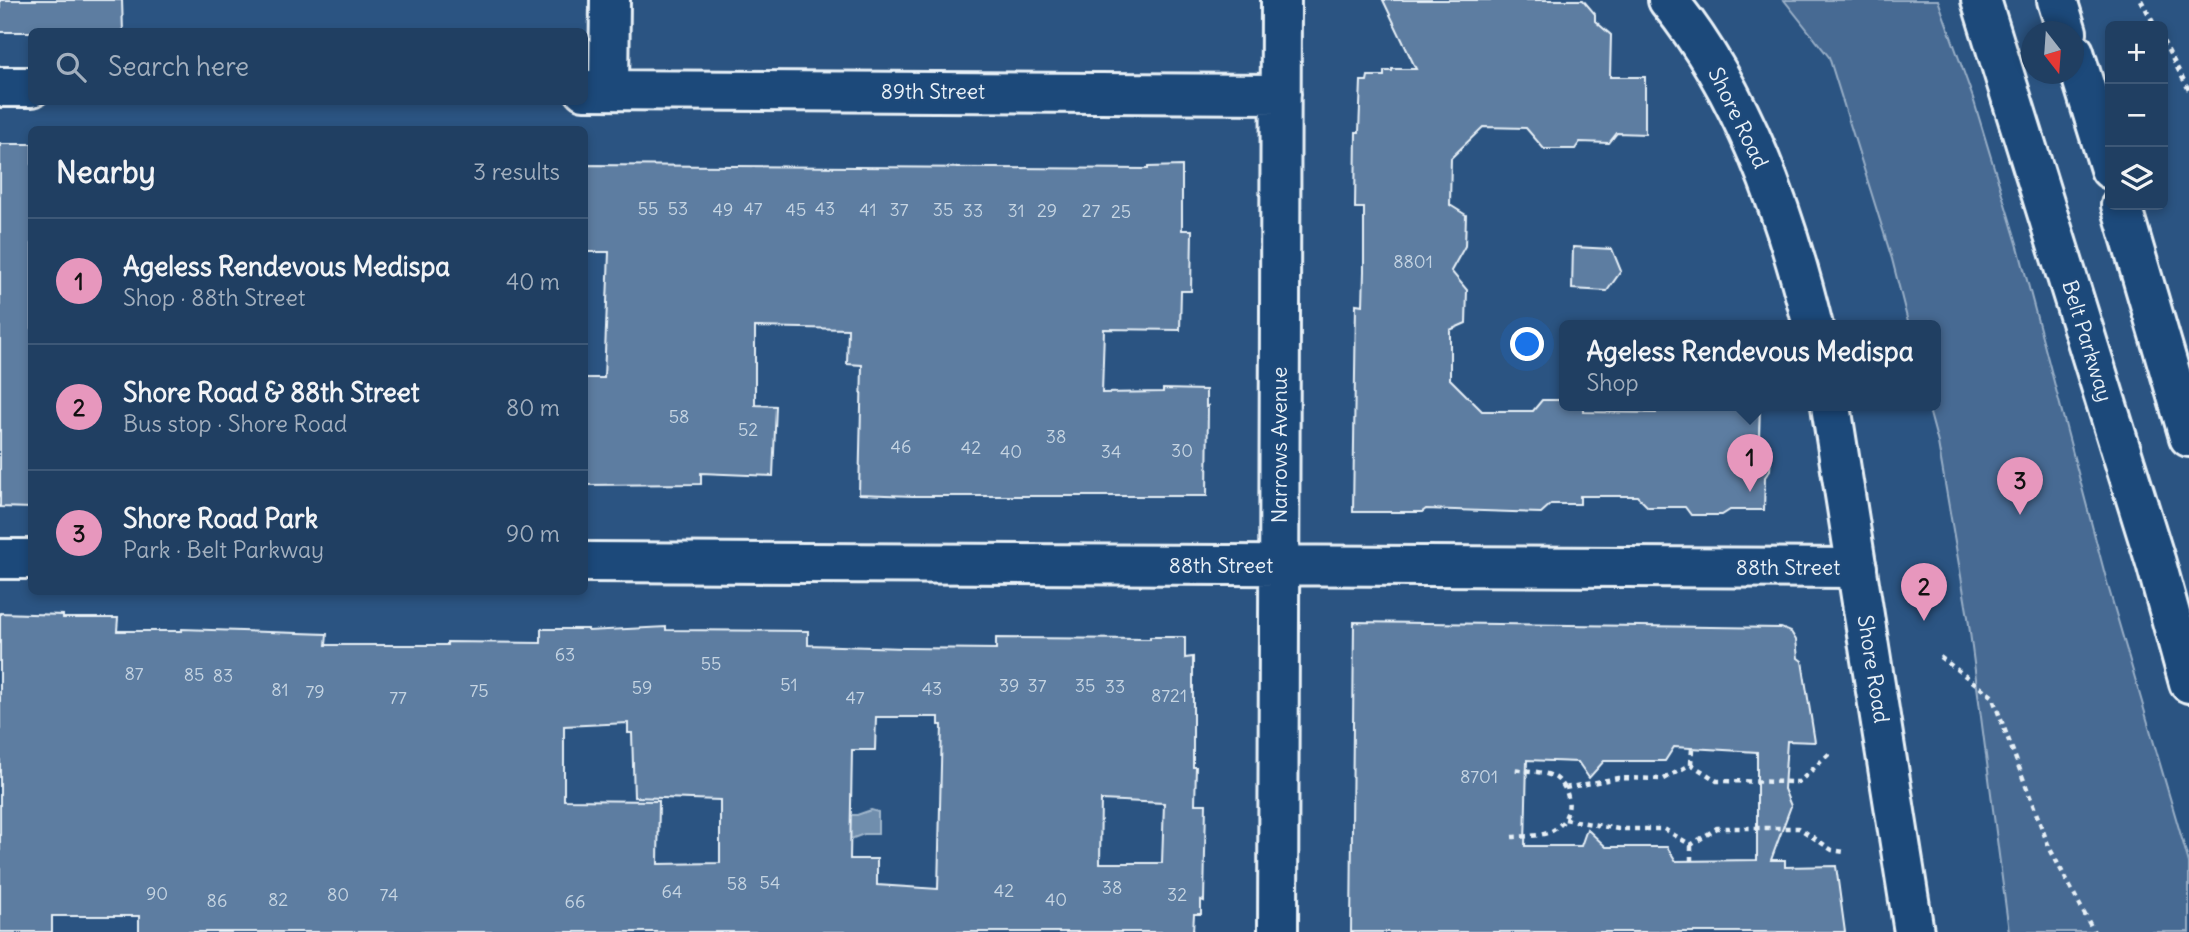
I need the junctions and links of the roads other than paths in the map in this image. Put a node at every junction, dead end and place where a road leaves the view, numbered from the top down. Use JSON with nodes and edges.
{"nodes":[{"id":1,"x":610,"y":0,"type":"edge"},
{"id":2,"x":1281,"y":0,"type":"edge"},
{"id":3,"x":1668,"y":0,"type":"edge"},
{"id":4,"x":1980,"y":0,"type":"edge"},
{"id":5,"x":2057,"y":0,"type":"edge"},
{"id":6,"x":2064,"y":21,"type":"edge"},
{"id":7,"x":2084,"y":84,"type":"edge"},
{"id":8,"x":0,"y":87,"type":"edge"},
{"id":9,"x":28,"y":87,"type":"edge"},
{"id":10,"x":597,"y":90,"type":"edge"},
{"id":11,"x":1281,"y":94,"type":"junction"},
{"id":12,"x":2105,"y":153,"type":"edge"},
{"id":13,"x":2122,"y":210,"type":"edge"},
{"id":14,"x":1812,"y":320,"type":"edge"},
{"id":15,"x":1832,"y":411,"type":"edge"},
{"id":16,"x":2189,"y":437,"type":"edge"},
{"id":17,"x":0,"y":559,"type":"edge"},
{"id":18,"x":28,"y":559,"type":"edge"},
{"id":19,"x":588,"y":562,"type":"edge"},
{"id":20,"x":1280,"y":566,"type":"junction"},
{"id":21,"x":1857,"y":568,"type":"junction"},
{"id":22,"x":2189,"y":683,"type":"edge"},
{"id":23,"x":1278,"y":932,"type":"edge"},
{"id":24,"x":1914,"y":932,"type":"edge"}],
"edges":[{"from":1,"to":10,"type":"main road"},
{"from":2,"to":11,"type":"main road","name":"Narrows Avenue"},
{"from":3,"to":14,"type":"main road","name":"Shore Road"},
{"from":4,"to":22,"type":"main road","name":"Belt Parkway"},
{"from":5,"to":6,"type":"main road"},
{"from":7,"to":12,"type":"main road"},
{"from":8,"to":9,"type":"main road"},
{"from":10,"to":11,"type":"main road","name":"89th Street"},
{"from":11,"to":20,"type":"main road","name":"Narrows Avenue"},
{"from":13,"to":16,"type":"main road"},
{"from":15,"to":21,"type":"main road","name":"Shore Road"},
{"from":17,"to":18,"type":"main road"},
{"from":19,"to":20,"type":"main road","name":"88th Street"},
{"from":20,"to":21,"type":"main road","name":"88th Street"},
{"from":20,"to":23,"type":"main road","name":"Narrows Avenue"},
{"from":21,"to":24,"type":"main road","name":"Shore Road"}]}
